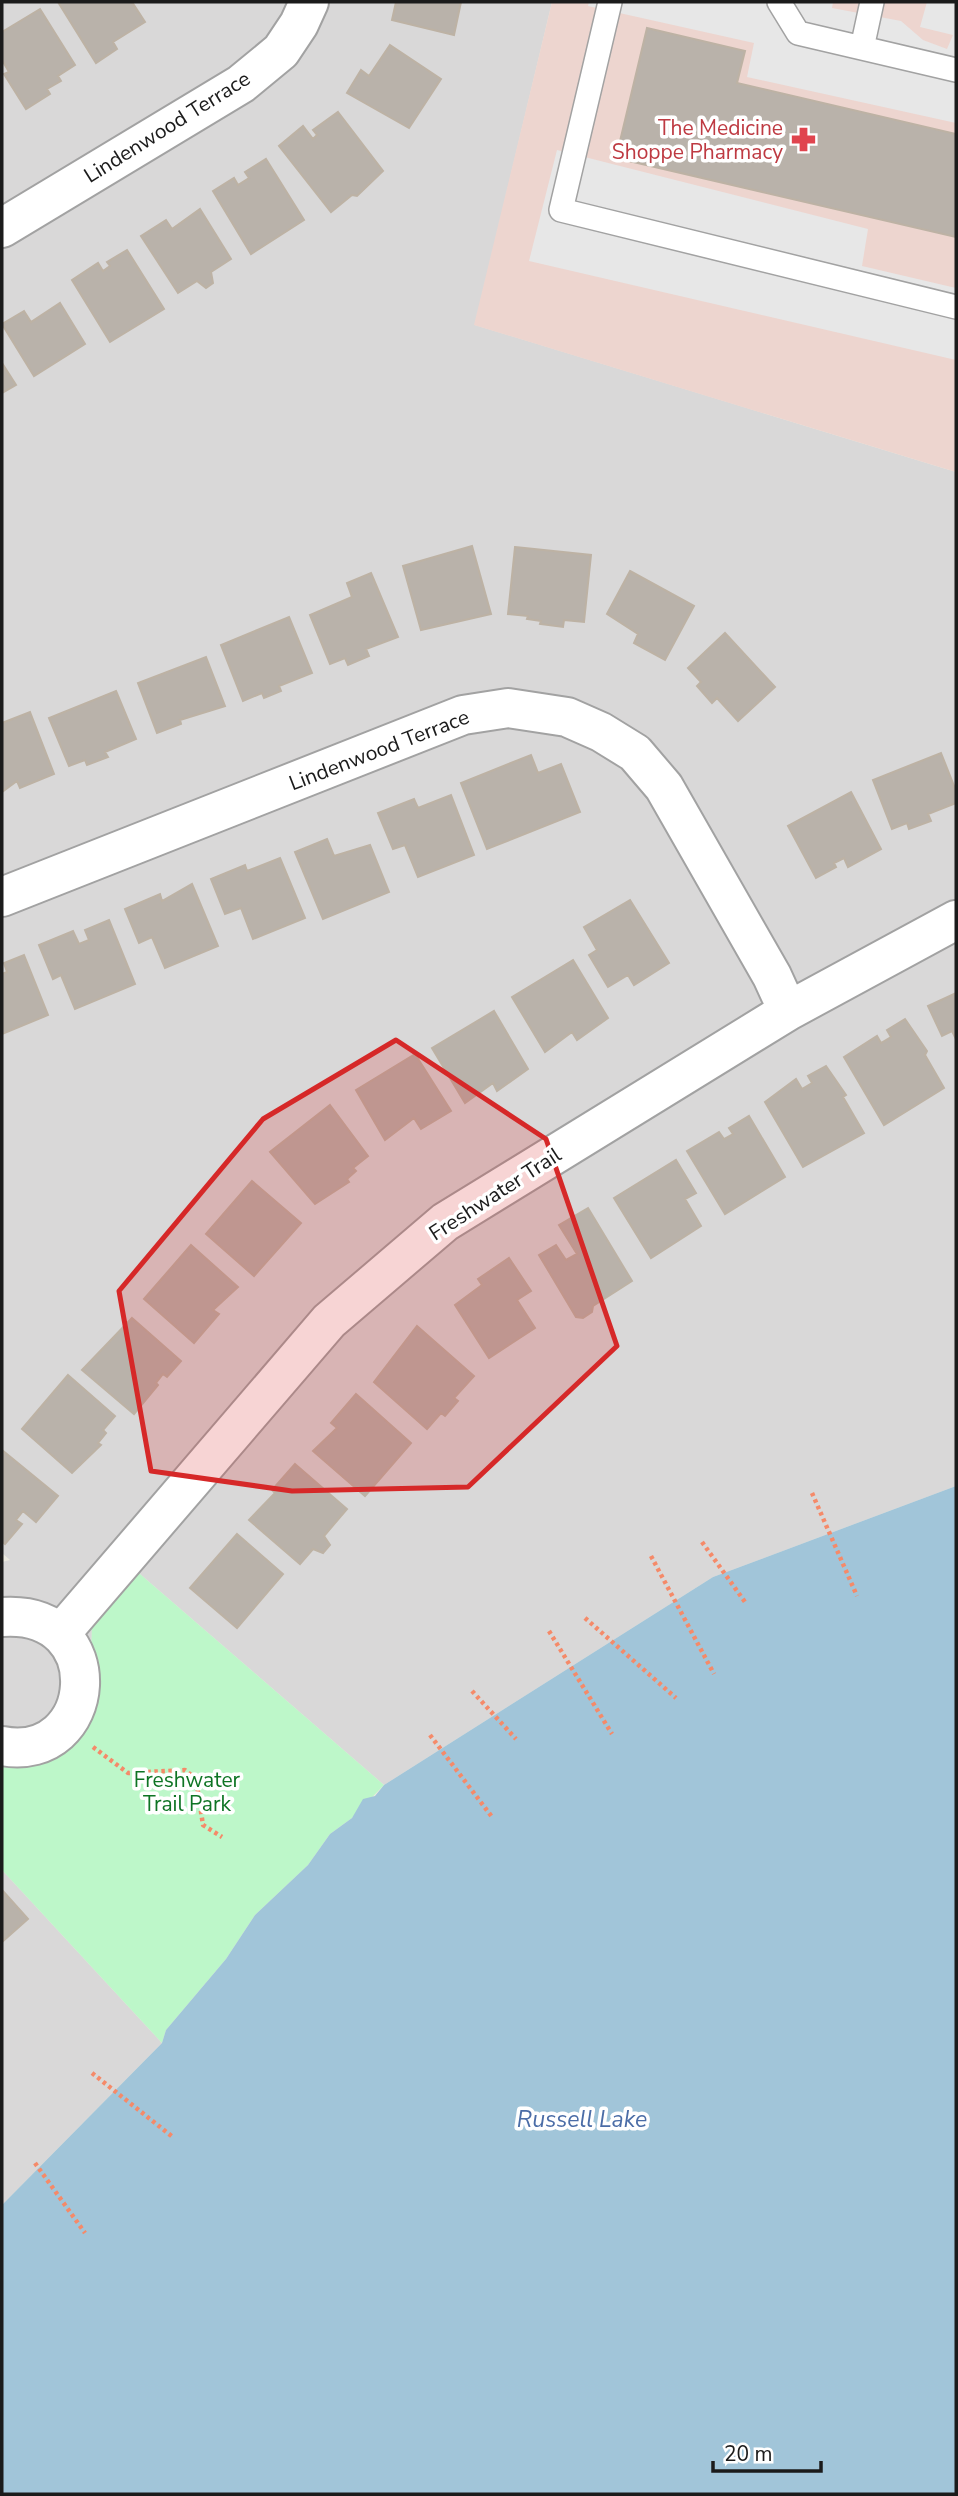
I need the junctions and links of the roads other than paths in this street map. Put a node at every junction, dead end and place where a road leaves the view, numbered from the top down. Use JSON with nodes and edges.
{"nodes":[{"id":1,"x":309,"y":2,"type":"edge"},
{"id":2,"x":610,"y":2,"type":"edge"},
{"id":3,"x":779,"y":2,"type":"edge"},
{"id":4,"x":872,"y":2,"type":"edge"},
{"id":5,"x":863,"y":48,"type":"junction"},
{"id":6,"x":956,"y":70,"type":"edge"},
{"id":7,"x":2,"y":228,"type":"edge"},
{"id":8,"x":956,"y":307,"type":"edge"},
{"id":9,"x":2,"y":897,"type":"edge"},
{"id":10,"x":956,"y":920,"type":"edge"},
{"id":11,"x":788,"y":1011,"type":"junction"},
{"id":12,"x":2,"y":1617,"type":"edge"},
{"id":13,"x":61,"y":1633,"type":"junction"},
{"id":14,"x":2,"y":1746,"type":"edge"}],
"edges":[{"from":1,"to":7,"type":"street","name":"Lindenwood Terrace"},
{"from":2,"to":8,"type":"lane"},
{"from":3,"to":5,"type":"lane"},
{"from":4,"to":5,"type":"lane"},
{"from":5,"to":6,"type":"lane"},
{"from":9,"to":11,"type":"street","name":"Lindenwood Terrace"},
{"from":10,"to":11,"type":"street","name":"Freshwater Trail"},
{"from":11,"to":13,"type":"street","name":"Freshwater Trail"},
{"from":12,"to":13,"type":"street"},
{"from":13,"to":14,"type":"street"}]}
